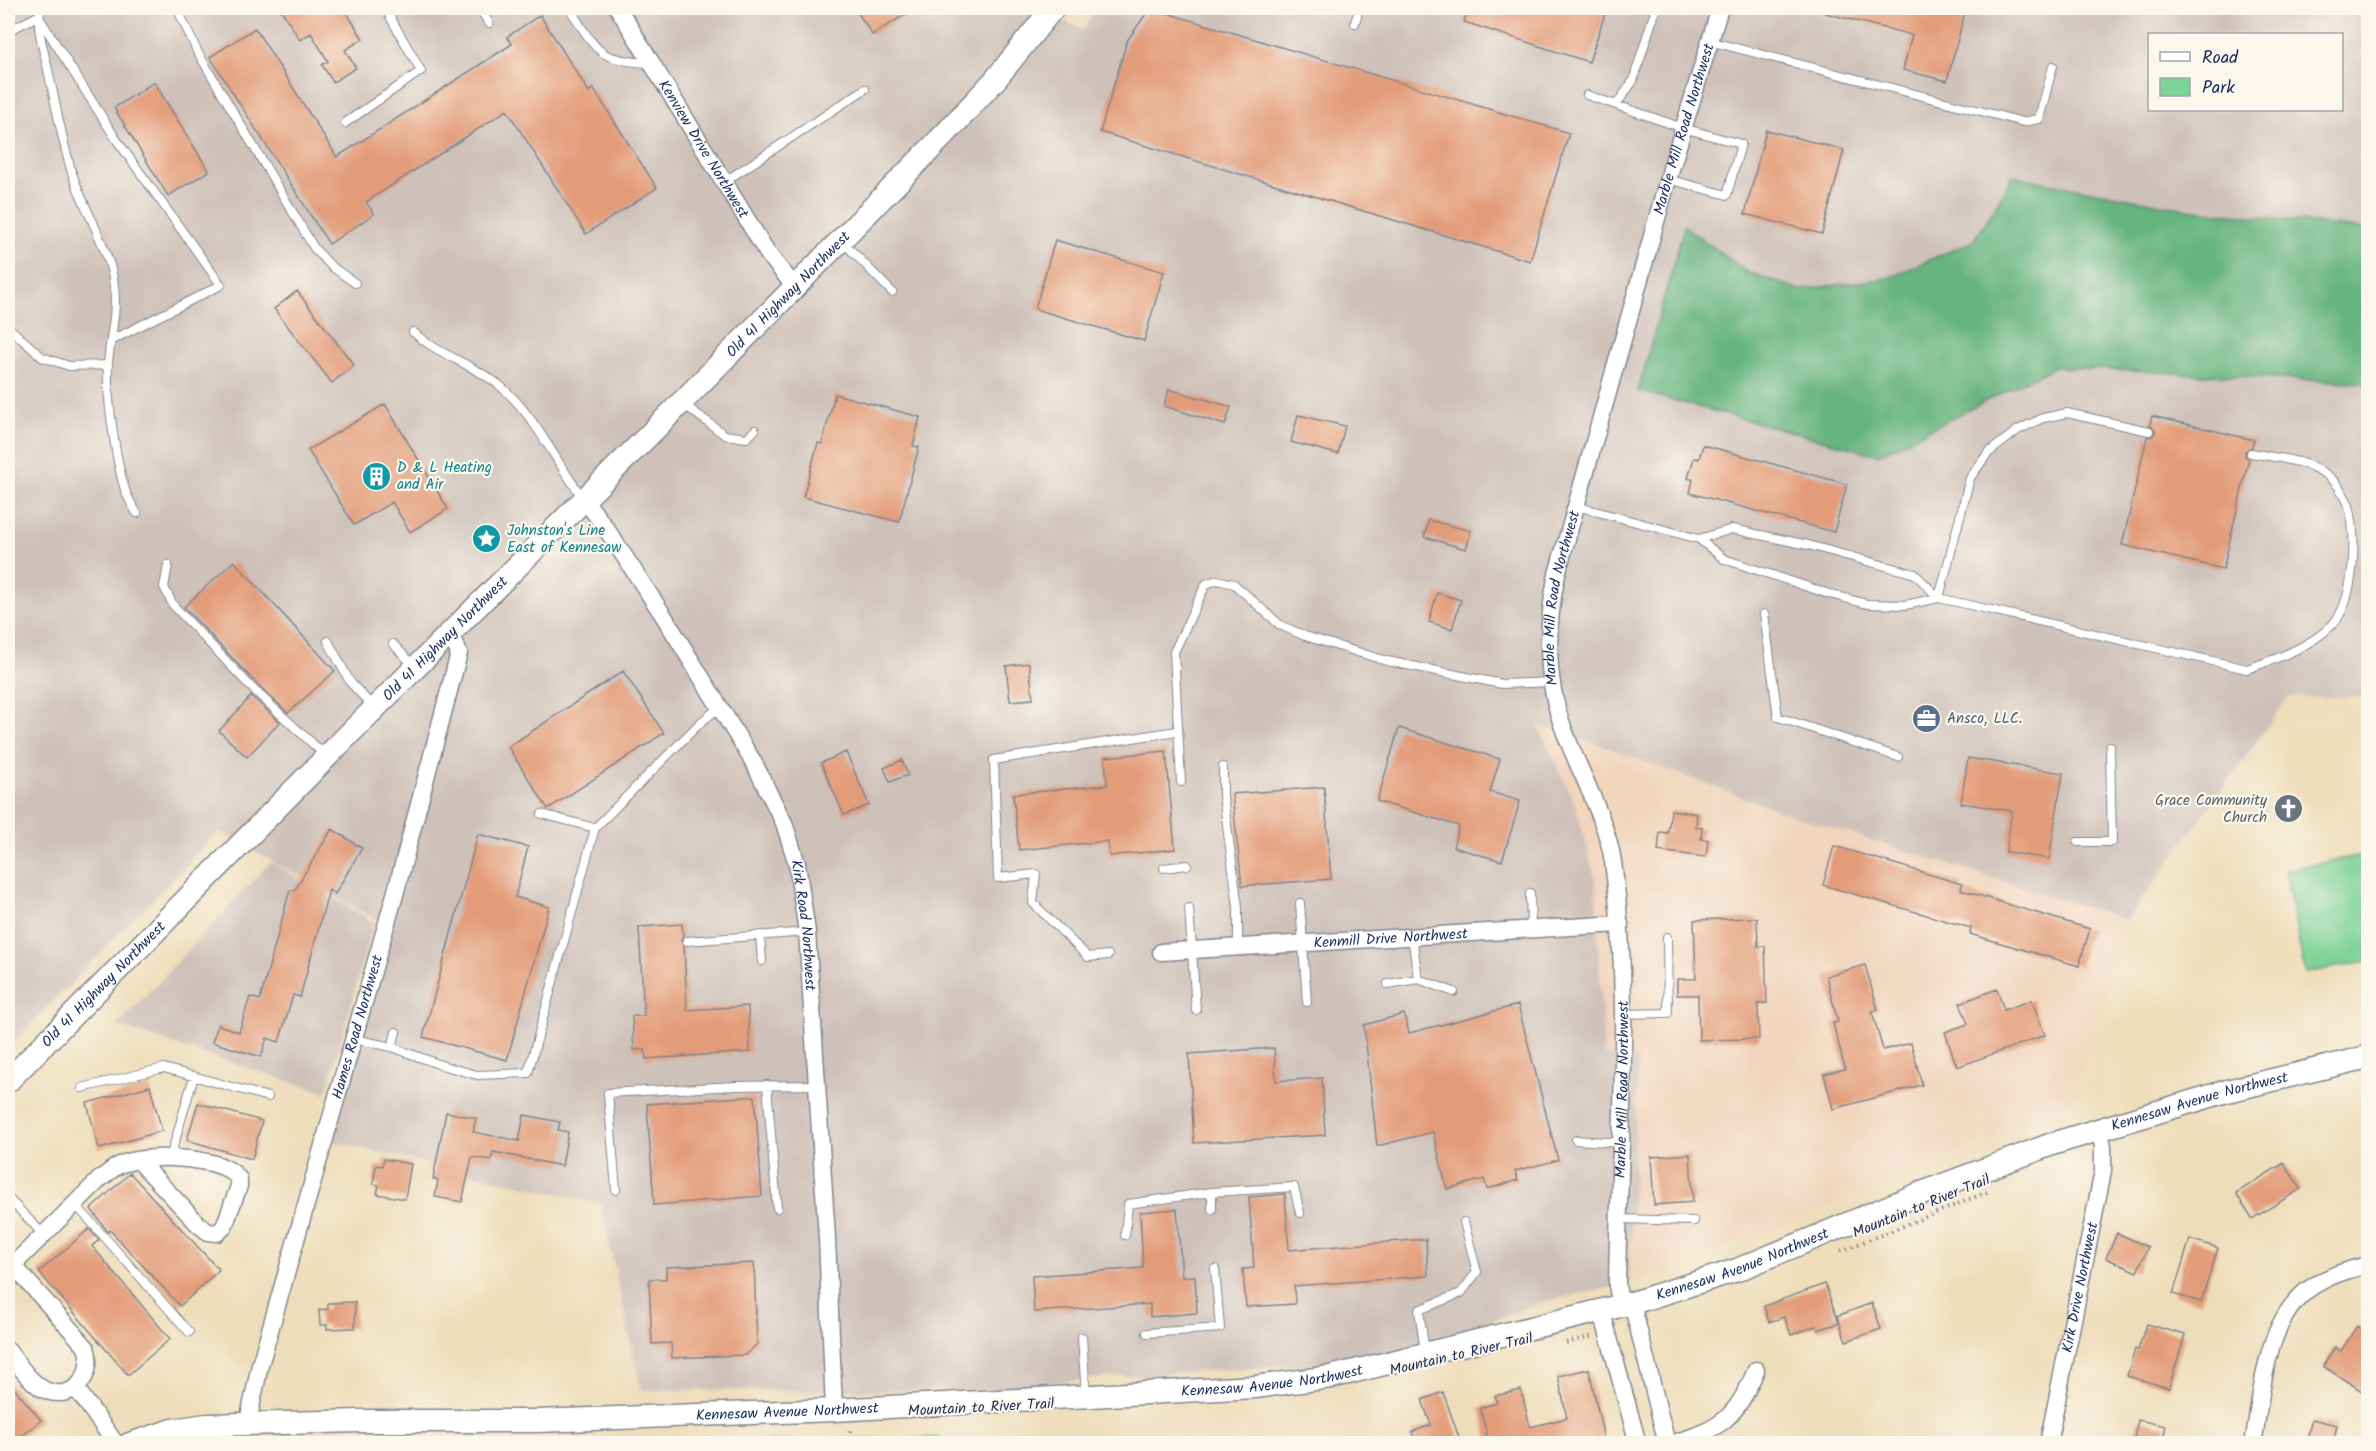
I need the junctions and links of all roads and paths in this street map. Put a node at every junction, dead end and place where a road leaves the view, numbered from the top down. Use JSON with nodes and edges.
{"nodes":[{"id":1,"x":177,"y":8,"type":"edge"},
{"id":2,"x":385,"y":8,"type":"edge"},
{"id":3,"x":479,"y":8,"type":"edge"},
{"id":4,"x":569,"y":8,"type":"edge"},
{"id":5,"x":618,"y":8,"type":"edge"},
{"id":6,"x":1053,"y":8,"type":"edge"},
{"id":7,"x":1359,"y":8,"type":"edge"},
{"id":8,"x":1656,"y":8,"type":"edge"},
{"id":9,"x":1720,"y":8,"type":"edge"},
{"id":10,"x":40,"y":12,"type":"edge"},
{"id":11,"x":489,"y":23,"type":"dead end"},
{"id":12,"x":1354,"y":23,"type":"dead end"},
{"id":13,"x":8,"y":31,"type":"edge"},
{"id":14,"x":1709,"y":41,"type":"junction"},
{"id":15,"x":651,"y":63,"type":"junction"},
{"id":16,"x":2053,"y":66,"type":"dead end"},
{"id":17,"x":865,"y":89,"type":"dead end"},
{"id":18,"x":1587,"y":95,"type":"dead end"},
{"id":19,"x":1617,"y":104,"type":"junction"},
{"id":20,"x":345,"y":123,"type":"dead end"},
{"id":21,"x":1683,"y":128,"type":"junction"},
{"id":22,"x":1668,"y":179,"type":"junction"},
{"id":23,"x":724,"y":182,"type":"junction"},
{"id":24,"x":841,"y":240,"type":"junction"},
{"id":25,"x":355,"y":283,"type":"dead end"},
{"id":26,"x":795,"y":287,"type":"junction"},
{"id":27,"x":892,"y":292,"type":"dead end"},
{"id":28,"x":8,"y":327,"type":"edge"},
{"id":29,"x":413,"y":332,"type":"dead end"},
{"id":30,"x":112,"y":340,"type":"junction"},
{"id":31,"x":108,"y":365,"type":"junction"},
{"id":32,"x":681,"y":403,"type":"junction"},
{"id":33,"x":755,"y":430,"type":"dead end"},
{"id":34,"x":2149,"y":431,"type":"dead end"},
{"id":35,"x":2251,"y":453,"type":"dead end"},
{"id":36,"x":584,"y":499,"type":"junction"},
{"id":37,"x":1576,"y":506,"type":"junction"},
{"id":38,"x":137,"y":513,"type":"dead end"},
{"id":39,"x":1699,"y":539,"type":"junction"},
{"id":40,"x":168,"y":565,"type":"dead end"},
{"id":41,"x":1939,"y":598,"type":"junction"},
{"id":42,"x":1764,"y":614,"type":"dead end"},
{"id":43,"x":450,"y":634,"type":"junction"},
{"id":44,"x":328,"y":641,"type":"dead end"},
{"id":45,"x":393,"y":644,"type":"dead end"},
{"id":46,"x":416,"y":668,"type":"junction"},
{"id":47,"x":1551,"y":682,"type":"junction"},
{"id":48,"x":720,"y":707,"type":"junction"},
{"id":49,"x":375,"y":709,"type":"junction"},
{"id":50,"x":1177,"y":731,"type":"junction"},
{"id":51,"x":2110,"y":746,"type":"dead end"},
{"id":52,"x":327,"y":757,"type":"junction"},
{"id":53,"x":1898,"y":757,"type":"dead end"},
{"id":54,"x":1223,"y":766,"type":"dead end"},
{"id":55,"x":1181,"y":782,"type":"dead end"},
{"id":56,"x":542,"y":814,"type":"dead end"},
{"id":57,"x":595,"y":828,"type":"junction"},
{"id":58,"x":2078,"y":842,"type":"dead end"},
{"id":59,"x":1186,"y":865,"type":"dead end"},
{"id":60,"x":1164,"y":868,"type":"dead end"},
{"id":61,"x":1530,"y":893,"type":"dead end"},
{"id":62,"x":1300,"y":903,"type":"dead end"},
{"id":63,"x":1189,"y":908,"type":"dead end"},
{"id":64,"x":1620,"y":924,"type":"junction"},
{"id":65,"x":1531,"y":929,"type":"junction"},
{"id":66,"x":807,"y":932,"type":"junction"},
{"id":67,"x":760,"y":935,"type":"junction"},
{"id":68,"x":1412,"y":936,"type":"junction"},
{"id":69,"x":1667,"y":937,"type":"dead end"},
{"id":70,"x":687,"y":941,"type":"dead end"},
{"id":71,"x":1303,"y":943,"type":"junction"},
{"id":72,"x":1238,"y":947,"type":"junction"},
{"id":73,"x":1192,"y":950,"type":"junction"},
{"id":74,"x":1161,"y":952,"type":"dead end"},
{"id":75,"x":1108,"y":955,"type":"dead end"},
{"id":76,"x":762,"y":961,"type":"dead end"},
{"id":77,"x":1418,"y":979,"type":"junction"},
{"id":78,"x":1388,"y":984,"type":"dead end"},
{"id":79,"x":1454,"y":992,"type":"dead end"},
{"id":80,"x":1307,"y":1002,"type":"dead end"},
{"id":81,"x":1196,"y":1010,"type":"dead end"},
{"id":82,"x":1623,"y":1014,"type":"junction"},
{"id":83,"x":396,"y":1032,"type":"dead end"},
{"id":84,"x":354,"y":1038,"type":"junction"},
{"id":85,"x":392,"y":1047,"type":"junction"},
{"id":86,"x":2368,"y":1057,"type":"edge"},
{"id":87,"x":194,"y":1076,"type":"junction"},
{"id":88,"x":8,"y":1081,"type":"edge"},
{"id":89,"x":767,"y":1085,"type":"junction"},
{"id":90,"x":816,"y":1085,"type":"junction"},
{"id":91,"x":82,"y":1088,"type":"dead end"},
{"id":92,"x":268,"y":1098,"type":"dead end"},
{"id":93,"x":2099,"y":1130,"type":"junction"},
{"id":94,"x":1576,"y":1140,"type":"dead end"},
{"id":95,"x":1621,"y":1143,"type":"junction"},
{"id":96,"x":170,"y":1158,"type":"junction"},
{"id":97,"x":139,"y":1161,"type":"junction"},
{"id":98,"x":616,"y":1190,"type":"dead end"},
{"id":99,"x":1992,"y":1190,"type":"dead end"},
{"id":100,"x":1212,"y":1192,"type":"junction"},
{"id":101,"x":8,"y":1198,"type":"edge"},
{"id":102,"x":75,"y":1204,"type":"junction"},
{"id":103,"x":777,"y":1208,"type":"dead end"},
{"id":104,"x":1212,"y":1209,"type":"dead end"},
{"id":105,"x":1300,"y":1213,"type":"dead end"},
{"id":106,"x":1618,"y":1219,"type":"junction"},
{"id":107,"x":1694,"y":1221,"type":"dead end"},
{"id":108,"x":1464,"y":1222,"type":"dead end"},
{"id":109,"x":44,"y":1235,"type":"junction"},
{"id":110,"x":1125,"y":1235,"type":"dead end"},
{"id":111,"x":1838,"y":1252,"type":"dead end"},
{"id":112,"x":2368,"y":1265,"type":"edge"},
{"id":113,"x":10,"y":1268,"type":"edge"},
{"id":114,"x":1215,"y":1269,"type":"dead end"},
{"id":115,"x":1616,"y":1314,"type":"junction"},
{"id":116,"x":189,"y":1332,"type":"dead end"},
{"id":117,"x":1147,"y":1333,"type":"dead end"},
{"id":118,"x":1082,"y":1337,"type":"dead end"},
{"id":119,"x":1563,"y":1343,"type":"dead end"},
{"id":120,"x":8,"y":1352,"type":"edge"},
{"id":121,"x":1425,"y":1355,"type":"junction"},
{"id":122,"x":1756,"y":1370,"type":"dead end"},
{"id":123,"x":76,"y":1388,"type":"junction"},
{"id":124,"x":1086,"y":1398,"type":"junction"},
{"id":125,"x":834,"y":1410,"type":"junction"},
{"id":126,"x":248,"y":1422,"type":"junction"},
{"id":127,"x":850,"y":1426,"type":"dead end"},
{"id":128,"x":116,"y":1443,"type":"edge"},
{"id":129,"x":130,"y":1443,"type":"edge"},
{"id":130,"x":849,"y":1443,"type":"edge"},
{"id":131,"x":1638,"y":1443,"type":"edge"},
{"id":132,"x":1668,"y":1443,"type":"edge"},
{"id":133,"x":2048,"y":1443,"type":"edge"},
{"id":134,"x":2253,"y":1443,"type":"edge"}],
"edges":[{"from":1,"to":25,"type":"lane"},
{"from":2,"to":20,"type":"lane"},
{"from":3,"to":11,"type":"lane"},
{"from":4,"to":15,"type":"lane"},
{"from":5,"to":15,"type":"street","name":"Kenview Drive Northwest"},
{"from":6,"to":24,"type":"street","name":"Old 41 Highway Northwest"},
{"from":7,"to":12,"type":"lane"},
{"from":8,"to":19,"type":"lane"},
{"from":9,"to":14,"type":"street","name":"Marble Mill Road Northwest"},
{"from":10,"to":13,"type":"lane"},
{"from":10,"to":30,"type":"lane"},
{"from":10,"to":30,"type":"lane"},
{"from":14,"to":16,"type":"lane"},
{"from":14,"to":21,"type":"street","name":"Marble Mill Road Northwest"},
{"from":15,"to":23,"type":"street","name":"Kenview Drive Northwest"},
{"from":17,"to":23,"type":"lane"},
{"from":18,"to":19,"type":"lane"},
{"from":19,"to":21,"type":"lane"},
{"from":21,"to":22,"type":"street","name":"Marble Mill Road Northwest"},
{"from":21,"to":22,"type":"lane"},
{"from":22,"to":37,"type":"street","name":"Marble Mill Road Northwest"},
{"from":23,"to":26,"type":"street","name":"Kenview Drive Northwest"},
{"from":24,"to":26,"type":"street","name":"Old 41 Highway Northwest"},
{"from":24,"to":27,"type":"lane"},
{"from":26,"to":32,"type":"street","name":"Old 41 Highway Northwest"},
{"from":28,"to":31,"type":"lane"},
{"from":29,"to":36,"type":"lane"},
{"from":30,"to":31,"type":"lane"},
{"from":31,"to":38,"type":"lane"},
{"from":32,"to":33,"type":"lane"},
{"from":32,"to":36,"type":"street","name":"Old 41 Highway Northwest"},
{"from":34,"to":41,"type":"lane"},
{"from":35,"to":41,"type":"lane"},
{"from":36,"to":43,"type":"street","name":"Old 41 Highway Northwest"},
{"from":36,"to":48,"type":"street","name":"Kirk Road Northwest"},
{"from":37,"to":39,"type":"lane"},
{"from":37,"to":47,"type":"street","name":"Marble Mill Road Northwest"},
{"from":39,"to":41,"type":"lane"},
{"from":39,"to":41,"type":"lane"},
{"from":40,"to":52,"type":"lane"},
{"from":42,"to":53,"type":"lane"},
{"from":43,"to":46,"type":"street","name":"Old 41 Highway Northwest"},
{"from":43,"to":84,"type":"street","name":"Hames Road Northwest"},
{"from":44,"to":49,"type":"lane"},
{"from":45,"to":46,"type":"lane"},
{"from":46,"to":49,"type":"street","name":"Old 41 Highway Northwest"},
{"from":47,"to":50,"type":"lane"},
{"from":47,"to":64,"type":"street","name":"Marble Mill Road Northwest"},
{"from":48,"to":57,"type":"lane"},
{"from":48,"to":66,"type":"street","name":"Kirk Road Northwest"},
{"from":49,"to":52,"type":"street","name":"Old 41 Highway Northwest"},
{"from":50,"to":55,"type":"lane"},
{"from":50,"to":75,"type":"lane"},
{"from":51,"to":58,"type":"lane"},
{"from":52,"to":88,"type":"street","name":"Old 41 Highway Northwest"},
{"from":54,"to":72,"type":"lane"},
{"from":56,"to":57,"type":"lane"},
{"from":57,"to":85,"type":"lane"},
{"from":59,"to":60,"type":"lane"},
{"from":61,"to":65,"type":"lane"},
{"from":62,"to":71,"type":"lane"},
{"from":63,"to":73,"type":"lane"},
{"from":64,"to":65,"type":"street","name":"Kenmill Drive Northwest"},
{"from":64,"to":82,"type":"street","name":"Marble Mill Road Northwest"},
{"from":65,"to":68,"type":"street","name":"Kenmill Drive Northwest"},
{"from":66,"to":67,"type":"lane"},
{"from":66,"to":90,"type":"street","name":"Kirk Road Northwest"},
{"from":67,"to":70,"type":"lane"},
{"from":67,"to":76,"type":"lane"},
{"from":68,"to":71,"type":"street","name":"Kenmill Drive Northwest"},
{"from":68,"to":77,"type":"lane"},
{"from":69,"to":82,"type":"lane"},
{"from":71,"to":72,"type":"street","name":"Kenmill Drive Northwest"},
{"from":71,"to":80,"type":"lane"},
{"from":72,"to":73,"type":"street","name":"Kenmill Drive Northwest"},
{"from":73,"to":74,"type":"street","name":"Kenmill Drive Northwest"},
{"from":73,"to":81,"type":"lane"},
{"from":77,"to":78,"type":"lane"},
{"from":77,"to":79,"type":"lane"},
{"from":82,"to":95,"type":"street","name":"Marble Mill Road Northwest"},
{"from":83,"to":85,"type":"lane"},
{"from":84,"to":85,"type":"lane"},
{"from":84,"to":126,"type":"street","name":"Hames Road Northwest"},
{"from":86,"to":93,"type":"street","name":"Kennesaw Avenue Northwest"},
{"from":87,"to":91,"type":"lane"},
{"from":87,"to":92,"type":"lane"},
{"from":87,"to":96,"type":"lane"},
{"from":89,"to":90,"type":"lane"},
{"from":89,"to":98,"type":"lane"},
{"from":89,"to":103,"type":"lane"},
{"from":90,"to":125,"type":"street","name":"Kirk Road Northwest"},
{"from":93,"to":115,"type":"street","name":"Kennesaw Avenue Northwest"},
{"from":93,"to":133,"type":"street","name":"Kirk Drive Northwest"},
{"from":94,"to":95,"type":"lane"},
{"from":95,"to":106,"type":"street","name":"Marble Mill Road Northwest"},
{"from":96,"to":97,"type":"street"},
{"from":96,"to":97,"type":"street"},
{"from":97,"to":102,"type":"street"},
{"from":99,"to":111,"type":"path","name":"Mountain to River Trail"},
{"from":100,"to":104,"type":"lane"},
{"from":100,"to":105,"type":"lane"},
{"from":100,"to":110,"type":"lane"},
{"from":101,"to":109,"type":"lane"},
{"from":102,"to":109,"type":"street"},
{"from":102,"to":116,"type":"lane"},
{"from":106,"to":107,"type":"lane"},
{"from":106,"to":115,"type":"street","name":"Marble Mill Road Northwest"},
{"from":108,"to":121,"type":"lane"},
{"from":109,"to":113,"type":"street"},
{"from":112,"to":134,"type":"street"},
{"from":113,"to":123,"type":"street"},
{"from":114,"to":117,"type":"lane"},
{"from":115,"to":119,"type":"path"},
{"from":115,"to":121,"type":"street","name":"Kennesaw Avenue Northwest"},
{"from":115,"to":131,"type":"street"},
{"from":115,"to":132,"type":"street"},
{"from":118,"to":124,"type":"lane"},
{"from":120,"to":123,"type":"street"},
{"from":121,"to":124,"type":"street","name":"Kennesaw Avenue Northwest"},
{"from":122,"to":132,"type":"street"},
{"from":123,"to":128,"type":"street"},
{"from":124,"to":125,"type":"street","name":"Kennesaw Avenue Northwest"},
{"from":125,"to":126,"type":"street","name":"Kennesaw Avenue Northwest"},
{"from":126,"to":129,"type":"street","name":"Kennesaw Avenue Northwest"},
{"from":127,"to":130,"type":"path"}]}
